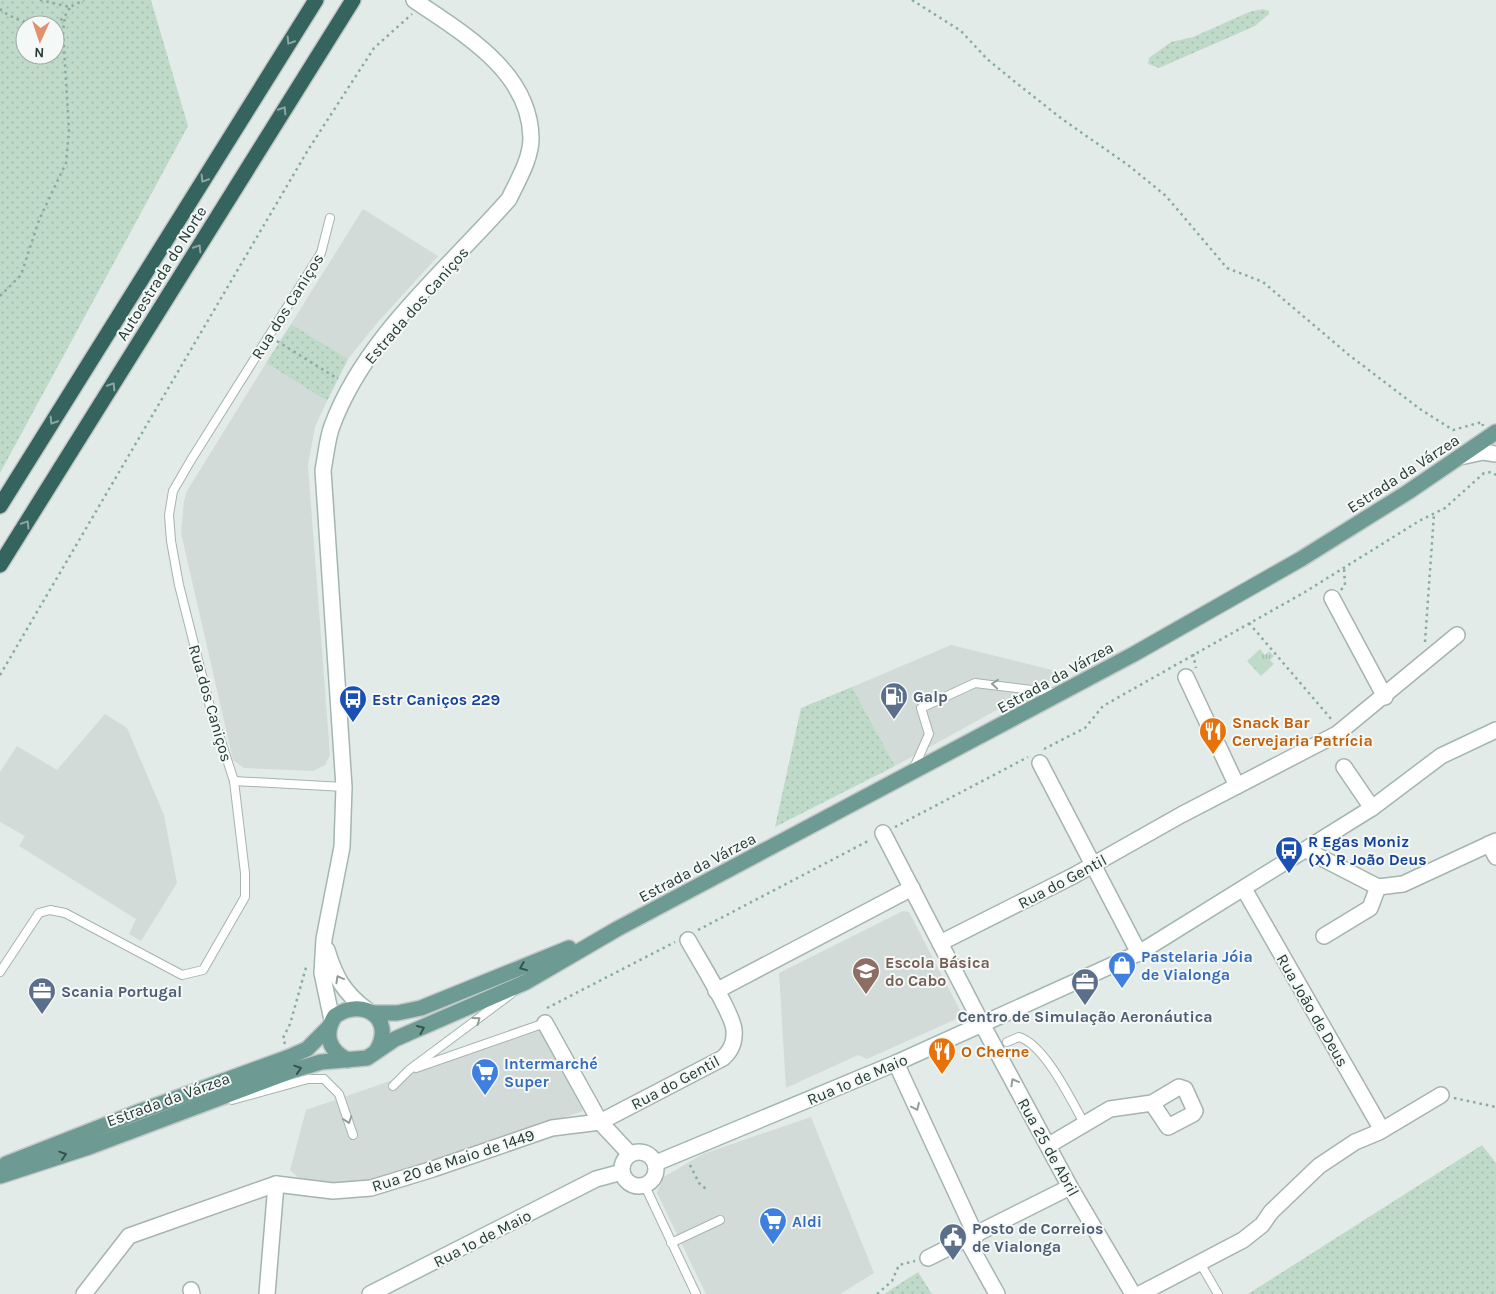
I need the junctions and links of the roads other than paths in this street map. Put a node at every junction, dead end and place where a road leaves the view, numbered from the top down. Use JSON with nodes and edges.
{"nodes":[{"id":1,"x":316,"y":0,"type":"edge"},
{"id":2,"x":418,"y":3,"type":"edge"},
{"id":3,"x":349,"y":6,"type":"edge"},
{"id":4,"x":330,"y":218,"type":"dead end"},
{"id":5,"x":1491,"y":436,"type":"edge"},
{"id":6,"x":1496,"y":454,"type":"edge"},
{"id":7,"x":1459,"y":458,"type":"junction"},
{"id":8,"x":0,"y":506,"type":"edge"},
{"id":9,"x":0,"y":565,"type":"edge"},
{"id":10,"x":1332,"y":598,"type":"road end"},
{"id":11,"x":1457,"y":636,"type":"dead end"},
{"id":12,"x":1186,"y":677,"type":"dead end"},
{"id":13,"x":1061,"y":694,"type":"junction"},
{"id":14,"x":1385,"y":697,"type":"junction"},
{"id":15,"x":1496,"y":730,"type":"edge"},
{"id":16,"x":1039,"y":755,"type":"road end"},
{"id":17,"x":1344,"y":767,"type":"dead end"},
{"id":18,"x":911,"y":774,"type":"junction"},
{"id":19,"x":234,"y":781,"type":"junction"},
{"id":20,"x":1237,"y":786,"type":"junction"},
{"id":21,"x":344,"y":787,"type":"junction"},
{"id":22,"x":1372,"y":808,"type":"junction"},
{"id":23,"x":882,"y":833,"type":"road end"},
{"id":24,"x":1494,"y":847,"type":"edge"},
{"id":25,"x":1306,"y":850,"type":"junction"},
{"id":26,"x":1092,"y":865,"type":"junction"},
{"id":27,"x":1378,"y":887,"type":"junction"},
{"id":28,"x":912,"y":888,"type":"junction"},
{"id":29,"x":1244,"y":889,"type":"junction"},
{"id":30,"x":617,"y":929,"type":"junction"},
{"id":31,"x":1324,"y":936,"type":"dead end"},
{"id":32,"x":686,"y":938,"type":"road end"},
{"id":33,"x":324,"y":939,"type":"junction"},
{"id":34,"x":940,"y":944,"type":"junction"},
{"id":35,"x":1139,"y":953,"type":"junction"},
{"id":36,"x":0,"y":972,"type":"edge"},
{"id":37,"x":526,"y":982,"type":"junction"},
{"id":38,"x":716,"y":991,"type":"junction"},
{"id":39,"x":369,"y":1011,"type":"junction"},
{"id":40,"x":330,"y":1024,"type":"junction"},
{"id":41,"x":545,"y":1024,"type":"joint"},
{"id":42,"x":982,"y":1024,"type":"junction"},
{"id":43,"x":1007,"y":1042,"type":"dead end"},
{"id":44,"x":377,"y":1050,"type":"junction"},
{"id":45,"x":348,"y":1060,"type":"junction"},
{"id":46,"x":896,"y":1063,"type":"junction"},
{"id":47,"x":410,"y":1070,"type":"junction"},
{"id":48,"x":393,"y":1086,"type":"dead end"},
{"id":49,"x":1441,"y":1095,"type":"road end"},
{"id":50,"x":1152,"y":1103,"type":"dead end"},
{"id":51,"x":172,"y":1116,"type":"junction"},
{"id":52,"x":600,"y":1122,"type":"junction"},
{"id":53,"x":1084,"y":1122,"type":"junction"},
{"id":54,"x":1382,"y":1130,"type":"junction"},
{"id":55,"x":353,"y":1135,"type":"dead end"},
{"id":56,"x":1048,"y":1144,"type":"junction"},
{"id":57,"x":630,"y":1154,"type":"junction"},
{"id":58,"x":656,"y":1163,"type":"junction"},
{"id":59,"x":0,"y":1167,"type":"edge"},
{"id":60,"x":622,"y":1172,"type":"junction"},
{"id":61,"x":0,"y":1176,"type":"edge"},
{"id":62,"x":276,"y":1184,"type":"junction"},
{"id":63,"x":645,"y":1186,"type":"junction"},
{"id":64,"x":1070,"y":1187,"type":"junction"},
{"id":65,"x":720,"y":1220,"type":"dead end"},
{"id":66,"x":971,"y":1238,"type":"junction"},
{"id":67,"x":671,"y":1243,"type":"junction"},
{"id":68,"x":928,"y":1258,"type":"road end"},
{"id":69,"x":1200,"y":1263,"type":"junction"},
{"id":70,"x":84,"y":1294,"type":"edge"},
{"id":71,"x":267,"y":1294,"type":"edge"},
{"id":72,"x":370,"y":1294,"type":"edge"},
{"id":73,"x":696,"y":1294,"type":"edge"},
{"id":74,"x":997,"y":1294,"type":"edge"},
{"id":75,"x":1133,"y":1294,"type":"edge"},
{"id":76,"x":1140,"y":1294,"type":"edge"},
{"id":77,"x":1218,"y":1294,"type":"edge"}],
"edges":[{"from":1,"to":8,"type":"highway","name":"Autoestrada do Norte","one_way":true},
{"from":2,"to":21,"type":"street","name":"Estrada dos Caniços"},
{"from":9,"to":3,"type":"highway","name":"Autoestrada do Norte","one_way":true},
{"from":4,"to":19,"type":"lane","name":"Rua dos Caniços"},
{"from":5,"to":7,"type":"main road","name":"Estrada da Várzea"},
{"from":6,"to":7,"type":"street"},
{"from":7,"to":13,"type":"main road","name":"Estrada da Várzea"},
{"from":10,"to":14,"type":"street"},
{"from":11,"to":14,"type":"street","name":"Rua do Gentil"},
{"from":12,"to":20,"type":"street"},
{"from":13,"to":18,"type":"main road","name":"Estrada da Várzea"},
{"from":13,"to":18,"type":"lane","one_way":true},
{"from":14,"to":20,"type":"street","name":"Rua do Gentil"},
{"from":15,"to":22,"type":"street","name":"Rua 1º de Maio"},
{"from":16,"to":26,"type":"street"},
{"from":17,"to":22,"type":"street"},
{"from":18,"to":30,"type":"main road","name":"Estrada da Várzea"},
{"from":19,"to":21,"type":"lane"},
{"from":19,"to":36,"type":"lane","name":"Rua dos Caniços"},
{"from":20,"to":26,"type":"street","name":"Rua do Gentil"},
{"from":21,"to":33,"type":"street","name":"Estrada dos Caniços"},
{"from":22,"to":25,"type":"street","name":"Rua 1º de Maio"},
{"from":23,"to":28,"type":"street","name":"Rua 25 de Abril"},
{"from":24,"to":27,"type":"street"},
{"from":25,"to":27,"type":"street"},
{"from":25,"to":29,"type":"street","name":"Rua 1º de Maio"},
{"from":26,"to":34,"type":"street","name":"Rua do Gentil"},
{"from":26,"to":35,"type":"street"},
{"from":27,"to":31,"type":"street"},
{"from":28,"to":34,"type":"street","name":"Rua 25 de Abril"},
{"from":28,"to":38,"type":"street"},
{"from":29,"to":35,"type":"street","name":"Rua 1º de Maio"},
{"from":29,"to":54,"type":"street","name":"Rua João de Deus"},
{"from":30,"to":37,"type":"main road","name":"Estrada da Várzea"},
{"from":30,"to":39,"type":"main road","name":"Estrada da Várzea","one_way":true},
{"from":32,"to":38,"type":"street","name":"Rua do Gentil"},
{"from":39,"to":33,"type":"street","name":"Estrada dos Caniços","one_way":true},
{"from":33,"to":40,"type":"street","name":"Estrada dos Caniços"},
{"from":34,"to":42,"type":"street","name":"Rua 25 de Abril"},
{"from":35,"to":42,"type":"street","name":"Rua 1º de Maio"},
{"from":44,"to":37,"type":"main road","name":"Estrada da Várzea","one_way":true},
{"from":47,"to":37,"type":"lane","one_way":true},
{"from":38,"to":52,"type":"street","name":"Rua do Gentil"},
{"from":39,"to":40,"type":"main road","name":"Estrada da Várzea"},
{"from":39,"to":44,"type":"main road"},
{"from":40,"to":45,"type":"main road"},
{"from":40,"to":59,"type":"main road","name":"Estrada da Várzea"},
{"from":41,"to":47,"type":"lane"},
{"from":41,"to":52,"type":"street"},
{"from":42,"to":46,"type":"street","name":"Rua 1º de Maio"},
{"from":56,"to":42,"type":"street","name":"Rua 25 de Abril","one_way":true},
{"from":43,"to":53,"type":"lane"},
{"from":44,"to":45,"type":"main road","name":"Estrada da Várzea"},
{"from":51,"to":45,"type":"main road","name":"Estrada da Várzea","one_way":true},
{"from":46,"to":58,"type":"street","name":"Rua 1º de Maio"},
{"from":46,"to":66,"type":"street","one_way":true},
{"from":47,"to":48,"type":"lane"},
{"from":49,"to":54,"type":"street"},
{"from":50,"to":53,"type":"street"},
{"from":51,"to":55,"type":"lane","one_way":true},
{"from":61,"to":51,"type":"main road","name":"Estrada da Várzea","one_way":true},
{"from":52,"to":57,"type":"street"},
{"from":52,"to":62,"type":"street","name":"Rua 20 de Maio de 1449"},
{"from":53,"to":56,"type":"street"},
{"from":54,"to":69,"type":"street"},
{"from":56,"to":64,"type":"street","name":"Rua 25 de Abril"},
{"from":57,"to":58,"type":"street"},
{"from":57,"to":60,"type":"street"},
{"from":58,"to":63,"type":"street"},
{"from":60,"to":63,"type":"street"},
{"from":60,"to":72,"type":"street","name":"Rua 1º de Maio"},
{"from":62,"to":70,"type":"street"},
{"from":62,"to":71,"type":"street"},
{"from":63,"to":67,"type":"lane"},
{"from":64,"to":66,"type":"street"},
{"from":64,"to":75,"type":"street","name":"Rua 25 de Abril"},
{"from":65,"to":67,"type":"lane"},
{"from":66,"to":68,"type":"street"},
{"from":66,"to":74,"type":"street"},
{"from":67,"to":73,"type":"lane"},
{"from":69,"to":76,"type":"street"},
{"from":69,"to":77,"type":"lane"}]}
